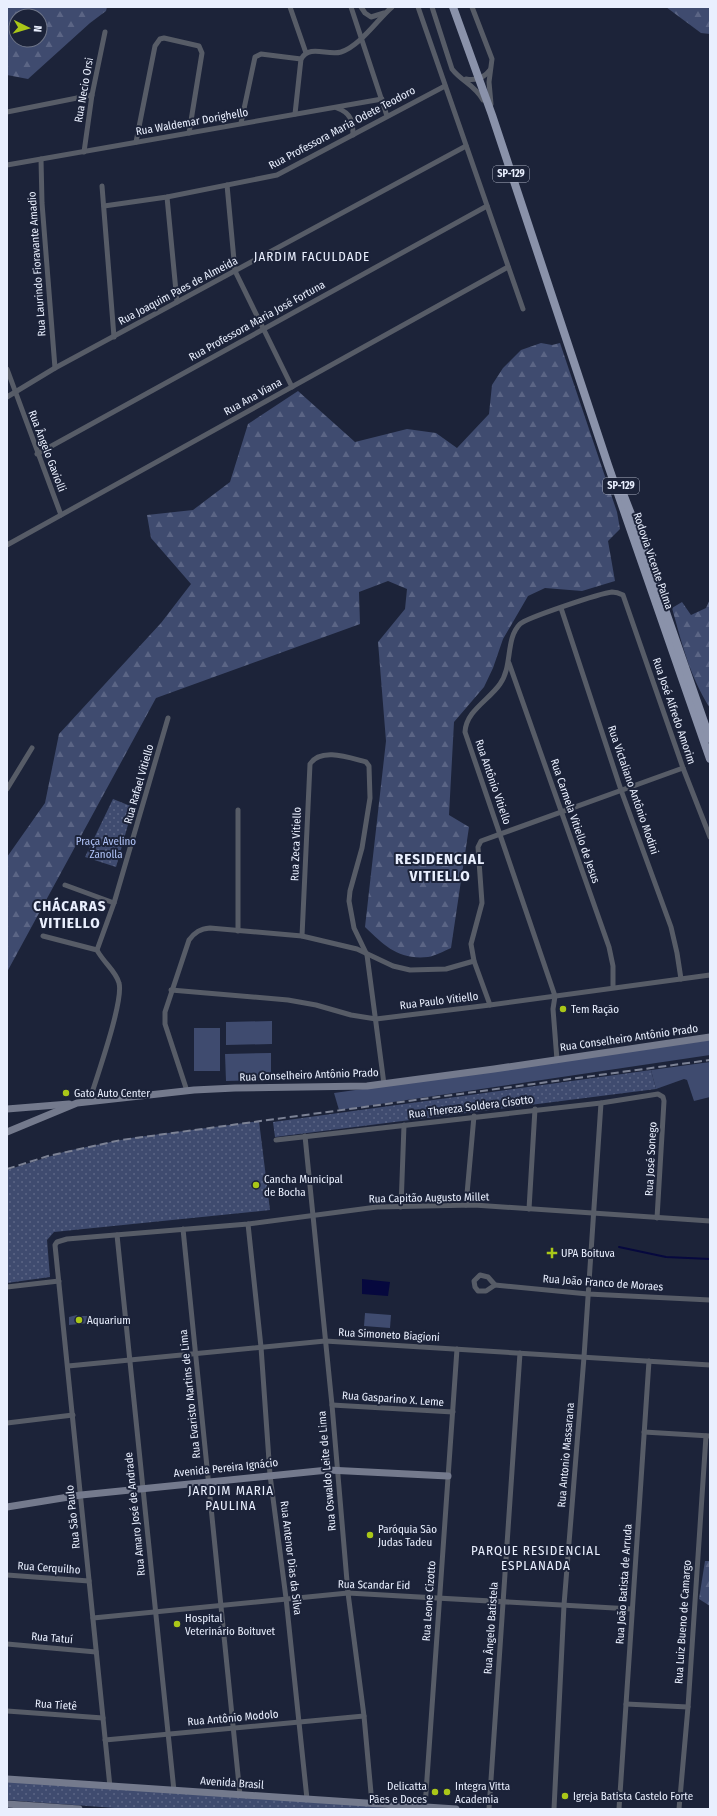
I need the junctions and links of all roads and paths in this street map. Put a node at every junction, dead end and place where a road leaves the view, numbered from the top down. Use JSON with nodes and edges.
{"nodes":[{"id":1,"x":290,"y":7,"type":"edge"},
{"id":2,"x":351,"y":7,"type":"edge"},
{"id":3,"x":361,"y":7,"type":"edge"},
{"id":4,"x":392,"y":7,"type":"edge"},
{"id":5,"x":418,"y":7,"type":"edge"},
{"id":6,"x":432,"y":7,"type":"edge"},
{"id":7,"x":453,"y":7,"type":"edge"},
{"id":8,"x":472,"y":7,"type":"edge"},
{"id":9,"x":385,"y":12,"type":"junction"},
{"id":10,"x":105,"y":32,"type":"dead end"},
{"id":11,"x":361,"y":37,"type":"junction"},
{"id":12,"x":306,"y":53,"type":"junction"},
{"id":13,"x":301,"y":59,"type":"junction"},
{"id":14,"x":490,"y":69,"type":"junction"},
{"id":15,"x":459,"y":76,"type":"junction"},
{"id":16,"x":478,"y":79,"type":"junction"},
{"id":17,"x":445,"y":86,"type":"junction"},
{"id":18,"x":92,"y":95,"type":"junction"},
{"id":19,"x":382,"y":99,"type":"junction"},
{"id":20,"x":336,"y":108,"type":"junction"},
{"id":21,"x":7,"y":112,"type":"edge"},
{"id":22,"x":295,"y":114,"type":"junction"},
{"id":23,"x":492,"y":115,"type":"junction"},
{"id":24,"x":387,"y":116,"type":"junction"},
{"id":25,"x":241,"y":123,"type":"junction"},
{"id":26,"x":189,"y":133,"type":"junction"},
{"id":27,"x":354,"y":135,"type":"junction"},
{"id":28,"x":136,"y":142,"type":"junction"},
{"id":29,"x":466,"y":146,"type":"junction"},
{"id":30,"x":84,"y":152,"type":"junction"},
{"id":31,"x":41,"y":159,"type":"junction"},
{"id":32,"x":7,"y":165,"type":"edge"},
{"id":33,"x":227,"y":185,"type":"junction"},
{"id":34,"x":102,"y":186,"type":"dead end"},
{"id":35,"x":167,"y":197,"type":"junction"},
{"id":36,"x":104,"y":206,"type":"junction"},
{"id":37,"x":487,"y":206,"type":"junction"},
{"id":38,"x":531,"y":233,"type":"junction"},
{"id":39,"x":508,"y":267,"type":"junction"},
{"id":40,"x":235,"y":271,"type":"junction"},
{"id":41,"x":177,"y":302,"type":"junction"},
{"id":42,"x":523,"y":310,"type":"dead end"},
{"id":43,"x":263,"y":330,"type":"junction"},
{"id":44,"x":114,"y":337,"type":"junction"},
{"id":45,"x":55,"y":368,"type":"junction"},
{"id":46,"x":7,"y":369,"type":"edge"},
{"id":47,"x":292,"y":387,"type":"junction"},
{"id":48,"x":14,"y":393,"type":"junction"},
{"id":49,"x":7,"y":397,"type":"edge"},
{"id":50,"x":37,"y":454,"type":"junction"},
{"id":51,"x":60,"y":515,"type":"junction"},
{"id":52,"x":7,"y":545,"type":"edge"},
{"id":53,"x":618,"y":592,"type":"joint"},
{"id":54,"x":561,"y":608,"type":"junction"},
{"id":55,"x":509,"y":662,"type":"junction"},
{"id":56,"x":168,"y":718,"type":"dead end"},
{"id":57,"x":710,"y":739,"type":"edge"},
{"id":58,"x":32,"y":748,"type":"dead end"},
{"id":59,"x":710,"y":759,"type":"edge"},
{"id":60,"x":683,"y":768,"type":"junction"},
{"id":61,"x":7,"y":789,"type":"edge"},
{"id":62,"x":621,"y":790,"type":"junction"},
{"id":63,"x":238,"y":810,"type":"dead end"},
{"id":64,"x":561,"y":812,"type":"junction"},
{"id":65,"x":500,"y":834,"type":"junction"},
{"id":66,"x":710,"y":837,"type":"edge"},
{"id":67,"x":64,"y":885,"type":"dead end"},
{"id":68,"x":114,"y":903,"type":"junction"},
{"id":69,"x":238,"y":931,"type":"junction"},
{"id":70,"x":43,"y":936,"type":"dead end"},
{"id":71,"x":302,"y":936,"type":"junction"},
{"id":72,"x":97,"y":950,"type":"junction"},
{"id":73,"x":367,"y":955,"type":"junction"},
{"id":74,"x":474,"y":961,"type":"junction"},
{"id":75,"x":710,"y":975,"type":"edge"},
{"id":76,"x":681,"y":979,"type":"junction"},
{"id":77,"x":613,"y":987,"type":"junction"},
{"id":78,"x":171,"y":990,"type":"junction"},
{"id":79,"x":555,"y":996,"type":"junction"},
{"id":80,"x":490,"y":1005,"type":"junction"},
{"id":81,"x":376,"y":1019,"type":"junction"},
{"id":82,"x":710,"y":1037,"type":"edge"},
{"id":83,"x":557,"y":1060,"type":"junction"},
{"id":84,"x":384,"y":1084,"type":"junction"},
{"id":85,"x":187,"y":1091,"type":"junction"},
{"id":86,"x":664,"y":1101,"type":"joint"},
{"id":87,"x":89,"y":1102,"type":"junction"},
{"id":88,"x":77,"y":1103,"type":"junction"},
{"id":89,"x":601,"y":1103,"type":"junction"},
{"id":90,"x":33,"y":1107,"type":"junction"},
{"id":91,"x":7,"y":1109,"type":"edge"},
{"id":92,"x":535,"y":1109,"type":"junction"},
{"id":93,"x":474,"y":1116,"type":"junction"},
{"id":94,"x":39,"y":1119,"type":"junction"},
{"id":95,"x":404,"y":1124,"type":"junction"},
{"id":96,"x":7,"y":1132,"type":"edge"},
{"id":97,"x":305,"y":1136,"type":"junction"},
{"id":98,"x":276,"y":1140,"type":"dead end"},
{"id":99,"x":466,"y":1205,"type":"junction"},
{"id":100,"x":401,"y":1207,"type":"junction"},
{"id":101,"x":529,"y":1209,"type":"junction"},
{"id":102,"x":593,"y":1213,"type":"junction"},
{"id":103,"x":313,"y":1217,"type":"junction"},
{"id":104,"x":657,"y":1218,"type":"junction"},
{"id":105,"x":710,"y":1221,"type":"edge"},
{"id":106,"x":248,"y":1224,"type":"junction"},
{"id":107,"x":183,"y":1229,"type":"junction"},
{"id":108,"x":117,"y":1235,"type":"junction"},
{"id":109,"x":56,"y":1245,"type":"joint"},
{"id":110,"x":59,"y":1281,"type":"junction"},
{"id":111,"x":495,"y":1285,"type":"dead end"},
{"id":112,"x":7,"y":1287,"type":"edge"},
{"id":113,"x":588,"y":1294,"type":"junction"},
{"id":114,"x":710,"y":1300,"type":"edge"},
{"id":115,"x":325,"y":1341,"type":"junction"},
{"id":116,"x":261,"y":1347,"type":"junction"},
{"id":117,"x":457,"y":1349,"type":"junction"},
{"id":118,"x":520,"y":1353,"type":"junction"},
{"id":119,"x":196,"y":1354,"type":"junction"},
{"id":120,"x":584,"y":1357,"type":"junction"},
{"id":121,"x":130,"y":1360,"type":"junction"},
{"id":122,"x":649,"y":1361,"type":"junction"},
{"id":123,"x":710,"y":1365,"type":"edge"},
{"id":124,"x":68,"y":1366,"type":"junction"},
{"id":125,"x":332,"y":1405,"type":"junction"},
{"id":126,"x":453,"y":1412,"type":"junction"},
{"id":127,"x":73,"y":1415,"type":"junction"},
{"id":128,"x":7,"y":1423,"type":"edge"},
{"id":129,"x":644,"y":1432,"type":"junction"},
{"id":130,"x":708,"y":1436,"type":"edge"},
{"id":131,"x":336,"y":1469,"type":"junction"},
{"id":132,"x":270,"y":1475,"type":"junction"},
{"id":133,"x":448,"y":1476,"type":"junction"},
{"id":134,"x":209,"y":1481,"type":"junction"},
{"id":135,"x":143,"y":1488,"type":"junction"},
{"id":136,"x":80,"y":1495,"type":"junction"},
{"id":137,"x":7,"y":1507,"type":"edge"},
{"id":138,"x":7,"y":1575,"type":"edge"},
{"id":139,"x":89,"y":1581,"type":"junction"},
{"id":140,"x":348,"y":1593,"type":"junction"},
{"id":141,"x":440,"y":1597,"type":"junction"},
{"id":142,"x":286,"y":1598,"type":"junction"},
{"id":143,"x":503,"y":1601,"type":"junction"},
{"id":144,"x":221,"y":1605,"type":"junction"},
{"id":145,"x":564,"y":1605,"type":"junction"},
{"id":146,"x":632,"y":1609,"type":"junction"},
{"id":147,"x":155,"y":1612,"type":"junction"},
{"id":148,"x":93,"y":1618,"type":"junction"},
{"id":149,"x":7,"y":1644,"type":"edge"},
{"id":150,"x":96,"y":1652,"type":"junction"},
{"id":151,"x":626,"y":1704,"type":"junction"},
{"id":152,"x":688,"y":1708,"type":"junction"},
{"id":153,"x":7,"y":1711,"type":"edge"},
{"id":154,"x":364,"y":1716,"type":"junction"},
{"id":155,"x":103,"y":1718,"type":"junction"},
{"id":156,"x":299,"y":1722,"type":"junction"},
{"id":157,"x":233,"y":1728,"type":"junction"},
{"id":158,"x":168,"y":1734,"type":"junction"},
{"id":159,"x":105,"y":1740,"type":"junction"},
{"id":160,"x":7,"y":1779,"type":"edge"},
{"id":161,"x":110,"y":1787,"type":"junction"},
{"id":162,"x":174,"y":1791,"type":"junction"},
{"id":163,"x":240,"y":1795,"type":"junction"},
{"id":164,"x":307,"y":1799,"type":"junction"},
{"id":165,"x":7,"y":1804,"type":"edge"},
{"id":166,"x":372,"y":1804,"type":"junction"},
{"id":167,"x":425,"y":1807,"type":"junction"},
{"id":168,"x":79,"y":1809,"type":"edge"},
{"id":169,"x":456,"y":1809,"type":"edge"},
{"id":170,"x":489,"y":1809,"type":"edge"},
{"id":171,"x":554,"y":1809,"type":"edge"},
{"id":172,"x":619,"y":1809,"type":"edge"},
{"id":173,"x":679,"y":1809,"type":"edge"}],
"edges":[{"from":1,"to":12,"type":"street"},
{"from":2,"to":11,"type":"street"},
{"from":3,"to":9,"type":"street"},
{"from":4,"to":9,"type":"street"},
{"from":5,"to":17,"type":"street"},
{"from":6,"to":15,"type":"street"},
{"from":7,"to":16,"type":"main road","number":"SP-129"},
{"from":8,"to":14,"type":"street"},
{"from":9,"to":11,"type":"street"},
{"from":10,"to":18,"type":"street","name":"Rua Necio Orsi"},
{"from":11,"to":12,"type":"street"},
{"from":11,"to":19,"type":"street"},
{"from":12,"to":13,"type":"street"},
{"from":13,"to":22,"type":"street"},
{"from":13,"to":25,"type":"street"},
{"from":14,"to":16,"type":"street"},
{"from":14,"to":23,"type":"street"},
{"from":15,"to":16,"type":"street"},
{"from":15,"to":23,"type":"street"},
{"from":16,"to":23,"type":"main road","number":"SP-129"},
{"from":17,"to":24,"type":"street","name":"Rua Professora Maria Odete Teodoro"},
{"from":17,"to":29,"type":"street"},
{"from":18,"to":21,"type":"street"},
{"from":18,"to":30,"type":"street","name":"Rua Necio Orsi"},
{"from":19,"to":20,"type":"street","name":"Rua Waldemar Dorighello"},
{"from":19,"to":24,"type":"street"},
{"from":20,"to":22,"type":"street","name":"Rua Waldemar Dorighello"},
{"from":20,"to":27,"type":"street"},
{"from":22,"to":25,"type":"street","name":"Rua Waldemar Dorighello"},
{"from":23,"to":38,"type":"main road","name":"Rodovia Vicente Palma","number":"SP-129"},
{"from":24,"to":27,"type":"street","name":"Rua Professora Maria Odete Teodoro"},
{"from":25,"to":26,"type":"street","name":"Rua Waldemar Dorighello"},
{"from":26,"to":28,"type":"street","name":"Rua Waldemar Dorighello"},
{"from":26,"to":28,"type":"street"},
{"from":27,"to":33,"type":"street","name":"Rua Professora Maria Odete Teodoro"},
{"from":28,"to":30,"type":"street","name":"Rua Waldemar Dorighello"},
{"from":29,"to":37,"type":"street"},
{"from":29,"to":40,"type":"street","name":"Rua Joaquim Paes de Almeida"},
{"from":30,"to":31,"type":"street","name":"Rua Waldemar Dorighello"},
{"from":31,"to":32,"type":"street","name":"Rua Waldemar Dorighello"},
{"from":31,"to":45,"type":"street","name":"Rua Laurindo Fioravante Amadio"},
{"from":33,"to":35,"type":"street","name":"Rua Professora Maria Odete Teodoro"},
{"from":33,"to":40,"type":"street"},
{"from":34,"to":36,"type":"street"},
{"from":35,"to":36,"type":"street","name":"Rua Professora Maria Odete Teodoro"},
{"from":35,"to":41,"type":"street"},
{"from":36,"to":44,"type":"street"},
{"from":37,"to":39,"type":"street"},
{"from":37,"to":43,"type":"street","name":"Rua Professora Maria José Fortuna"},
{"from":38,"to":57,"type":"main road","name":"Rodovia Vicente Palma","number":"SP-129"},
{"from":38,"to":59,"type":"main road","name":"Rodovia Vicente Palma","number":"SP-129"},
{"from":39,"to":42,"type":"street"},
{"from":39,"to":47,"type":"street","name":"Rua Ana Viana"},
{"from":40,"to":41,"type":"street","name":"Rua Joaquim Paes de Almeida"},
{"from":40,"to":43,"type":"street"},
{"from":41,"to":44,"type":"street","name":"Rua Joaquim Paes de Almeida"},
{"from":43,"to":47,"type":"street"},
{"from":43,"to":50,"type":"street","name":"Rua Professora Maria José Fortuna"},
{"from":44,"to":45,"type":"street","name":"Rua Joaquim Paes de Almeida"},
{"from":45,"to":48,"type":"street","name":"Rua Joaquim Paes de Almeida"},
{"from":46,"to":48,"type":"street","name":"Rua Ângelo Gaviolli"},
{"from":47,"to":51,"type":"street","name":"Rua Ana Viana"},
{"from":48,"to":49,"type":"street","name":"Rua Joaquim Paes de Almeida"},
{"from":48,"to":50,"type":"street","name":"Rua Ângelo Gaviolli"},
{"from":50,"to":51,"type":"street","name":"Rua Ângelo Gaviolli"},
{"from":51,"to":52,"type":"street","name":"Rua Ana Viana"},
{"from":53,"to":54,"type":"street","name":"Rua Antônio Vitiello"},
{"from":53,"to":60,"type":"street","name":"Rua José Alfredo Amorim"},
{"from":54,"to":55,"type":"street","name":"Rua Antônio Vitiello"},
{"from":54,"to":62,"type":"street","name":"Rua Victaliano Antônio Modini"},
{"from":55,"to":64,"type":"street","name":"Rua Carmela Vitiello de Jesus"},
{"from":55,"to":65,"type":"street","name":"Rua Antônio Vitiello"},
{"from":56,"to":68,"type":"street","name":"Rua Rafael Vitiello"},
{"from":58,"to":61,"type":"street"},
{"from":60,"to":62,"type":"street"},
{"from":60,"to":66,"type":"street","name":"Rua José Alfredo Amorim"},
{"from":62,"to":64,"type":"street"},
{"from":62,"to":76,"type":"street","name":"Rua Victaliano Antônio Modini"},
{"from":63,"to":69,"type":"street"},
{"from":64,"to":65,"type":"street"},
{"from":64,"to":77,"type":"street","name":"Rua Carmela Vitiello de Jesus"},
{"from":65,"to":74,"type":"street"},
{"from":65,"to":79,"type":"street","name":"Rua Antônio Vitiello"},
{"from":67,"to":68,"type":"street"},
{"from":68,"to":72,"type":"street","name":"Rua Rafael Vitiello"},
{"from":69,"to":71,"type":"street"},
{"from":69,"to":78,"type":"street"},
{"from":70,"to":72,"type":"street"},
{"from":71,"to":73,"type":"street"},
{"from":71,"to":73,"type":"street","name":"Rua Zeca Vitiello"},
{"from":72,"to":87,"type":"street"},
{"from":73,"to":74,"type":"street"},
{"from":73,"to":81,"type":"street"},
{"from":74,"to":80,"type":"street"},
{"from":75,"to":76,"type":"street","name":"Rua Paulo Vitiello"},
{"from":76,"to":77,"type":"street","name":"Rua Paulo Vitiello"},
{"from":77,"to":79,"type":"street","name":"Rua Paulo Vitiello"},
{"from":78,"to":81,"type":"street","name":"Rua Paulo Vitiello"},
{"from":78,"to":85,"type":"street"},
{"from":79,"to":80,"type":"street","name":"Rua Paulo Vitiello"},
{"from":79,"to":83,"type":"street","name":"Rua Antônio Vitiello"},
{"from":80,"to":81,"type":"street","name":"Rua Paulo Vitiello"},
{"from":81,"to":84,"type":"street"},
{"from":82,"to":83,"type":"street","name":"Rua Conselheiro Antônio Prado"},
{"from":83,"to":84,"type":"street","name":"Rua Conselheiro Antônio Prado"},
{"from":84,"to":85,"type":"street","name":"Rua Conselheiro Antônio Prado"},
{"from":85,"to":87,"type":"street","name":"Rua Conselheiro Antônio Prado"},
{"from":86,"to":89,"type":"street","name":"Rua Thereza Soldera Cisotto"},
{"from":86,"to":104,"type":"street","name":"Rua José Sonego"},
{"from":87,"to":88,"type":"street","name":"Rua Conselheiro Antônio Prado"},
{"from":88,"to":90,"type":"street"},
{"from":88,"to":94,"type":"street","name":"Rua Conselheiro Antônio Prado"},
{"from":89,"to":92,"type":"street","name":"Rua Thereza Soldera Cisotto"},
{"from":89,"to":102,"type":"street","name":"Rua Antonio Massarana"},
{"from":90,"to":91,"type":"street"},
{"from":90,"to":94,"type":"street"},
{"from":92,"to":93,"type":"street","name":"Rua Thereza Soldera Cisotto"},
{"from":92,"to":101,"type":"street"},
{"from":93,"to":95,"type":"street","name":"Rua Thereza Soldera Cisotto"},
{"from":93,"to":99,"type":"street"},
{"from":94,"to":96,"type":"street","name":"Rua Conselheiro Antônio Prado"},
{"from":95,"to":97,"type":"street","name":"Rua Thereza Soldera Cisotto"},
{"from":95,"to":100,"type":"street"},
{"from":97,"to":98,"type":"street","name":"Rua Thereza Soldera Cisotto"},
{"from":97,"to":103,"type":"street","name":"Rua Oswaldo Leite de Lima"},
{"from":99,"to":100,"type":"street","name":"Rua Capitão Augusto Millet"},
{"from":99,"to":101,"type":"street","name":"Rua Capitão Augusto Millet"},
{"from":100,"to":103,"type":"street","name":"Rua Capitão Augusto Millet"},
{"from":101,"to":102,"type":"street","name":"Rua Capitão Augusto Millet"},
{"from":102,"to":104,"type":"street","name":"Rua Capitão Augusto Millet"},
{"from":102,"to":113,"type":"street","name":"Rua Antonio Massarana"},
{"from":103,"to":106,"type":"street","name":"Rua Capitão Augusto Millet"},
{"from":103,"to":115,"type":"street","name":"Rua Oswaldo Leite de Lima"},
{"from":104,"to":105,"type":"street","name":"Rua Capitão Augusto Millet"},
{"from":106,"to":107,"type":"street","name":"Rua Capitão Augusto Millet"},
{"from":106,"to":116,"type":"street","name":"Rua Antenor Dias da Silva"},
{"from":107,"to":108,"type":"street","name":"Rua Capitão Augusto Millet"},
{"from":107,"to":119,"type":"street","name":"Rua Evaristo Martins de Lima"},
{"from":108,"to":109,"type":"street","name":"Rua Capitão Augusto Millet"},
{"from":108,"to":121,"type":"street","name":"Rua Amaro José de Andrade"},
{"from":109,"to":110,"type":"street","name":"Rua São Paulo"},
{"from":110,"to":112,"type":"street"},
{"from":110,"to":124,"type":"street","name":"Rua São Paulo"},
{"from":111,"to":113,"type":"street","name":"Rua João Franco de Moraes"},
{"from":113,"to":114,"type":"street","name":"Rua João Franco de Moraes"},
{"from":113,"to":120,"type":"street","name":"Rua Antonio Massarana"},
{"from":115,"to":116,"type":"street","name":"Rua Simoneto Biagioni"},
{"from":115,"to":117,"type":"street","name":"Rua Simoneto Biagioni"},
{"from":115,"to":125,"type":"street","name":"Rua Oswaldo Leite de Lima"},
{"from":116,"to":119,"type":"street","name":"Rua Simoneto Biagioni"},
{"from":116,"to":132,"type":"street","name":"Rua Antenor Dias da Silva"},
{"from":117,"to":118,"type":"street","name":"Rua Simoneto Biagioni"},
{"from":117,"to":126,"type":"street","name":"Rua Leone Cizotto"},
{"from":118,"to":120,"type":"street","name":"Rua Simoneto Biagioni"},
{"from":118,"to":143,"type":"street","name":"Rua Ângelo Batistela"},
{"from":119,"to":121,"type":"street","name":"Rua Simoneto Biagioni"},
{"from":119,"to":134,"type":"street","name":"Rua Evaristo Martins de Lima"},
{"from":120,"to":122,"type":"street","name":"Rua Simoneto Biagioni"},
{"from":120,"to":145,"type":"street","name":"Rua Antonio Massarana"},
{"from":121,"to":124,"type":"street","name":"Rua Simoneto Biagioni"},
{"from":121,"to":135,"type":"street","name":"Rua Amaro José de Andrade"},
{"from":122,"to":123,"type":"street","name":"Rua Simoneto Biagioni"},
{"from":122,"to":129,"type":"street","name":"Rua João Batista de Arruda"},
{"from":124,"to":127,"type":"street","name":"Rua São Paulo"},
{"from":125,"to":126,"type":"street","name":"Rua Gasparino X. Leme"},
{"from":125,"to":131,"type":"street","name":"Rua Oswaldo Leite de Lima"},
{"from":126,"to":133,"type":"street","name":"Rua Leone Cizotto"},
{"from":127,"to":128,"type":"street"},
{"from":127,"to":136,"type":"street","name":"Rua São Paulo"},
{"from":129,"to":130,"type":"street"},
{"from":129,"to":146,"type":"street","name":"Rua João Batista de Arruda"},
{"from":130,"to":152,"type":"street","name":"Rua Luiz Bueno de Camargo"},
{"from":131,"to":132,"type":"street","name":"Avenida Pereira Ignácio"},
{"from":131,"to":133,"type":"street","name":"Avenida Pereira Ignácio"},
{"from":131,"to":140,"type":"street","name":"Rua Oswaldo Leite de Lima"},
{"from":132,"to":134,"type":"street","name":"Avenida Pereira Ignácio"},
{"from":132,"to":142,"type":"street","name":"Rua Antenor Dias da Silva"},
{"from":133,"to":141,"type":"street","name":"Rua Leone Cizotto"},
{"from":134,"to":135,"type":"street","name":"Avenida Pereira Ignácio"},
{"from":134,"to":144,"type":"street","name":"Rua Evaristo Martins de Lima"},
{"from":135,"to":136,"type":"street","name":"Avenida Pereira Ignácio"},
{"from":135,"to":147,"type":"street","name":"Rua Amaro José de Andrade"},
{"from":136,"to":137,"type":"street","name":"Avenida Pereira Ignácio"},
{"from":136,"to":139,"type":"street","name":"Rua São Paulo"},
{"from":138,"to":139,"type":"street","name":"Rua Cerquilho"},
{"from":139,"to":148,"type":"street","name":"Rua São Paulo"},
{"from":140,"to":141,"type":"street","name":"Rua Scandar Eid"},
{"from":140,"to":142,"type":"street","name":"Rua Scandar Eid"},
{"from":140,"to":154,"type":"street","name":"Rua Oswaldo Leite de Lima"},
{"from":141,"to":143,"type":"street","name":"Rua Scandar Eid"},
{"from":141,"to":167,"type":"street","name":"Rua Leone Cizotto"},
{"from":142,"to":144,"type":"street","name":"Rua Scandar Eid"},
{"from":142,"to":156,"type":"street","name":"Rua Antenor Dias da Silva"},
{"from":143,"to":145,"type":"street","name":"Rua Scandar Eid"},
{"from":143,"to":170,"type":"street","name":"Rua Ângelo Batistela"},
{"from":144,"to":147,"type":"street","name":"Rua Scandar Eid"},
{"from":144,"to":157,"type":"street","name":"Rua Evaristo Martins de Lima"},
{"from":145,"to":146,"type":"street","name":"Rua Scandar Eid"},
{"from":145,"to":171,"type":"street","name":"Rua Antonio Massarana"},
{"from":146,"to":151,"type":"street","name":"Rua João Batista de Arruda"},
{"from":147,"to":148,"type":"street","name":"Rua Scandar Eid"},
{"from":147,"to":158,"type":"street","name":"Rua Amaro José de Andrade"},
{"from":148,"to":150,"type":"street","name":"Rua São Paulo"},
{"from":149,"to":150,"type":"street","name":"Rua Tatuí"},
{"from":150,"to":155,"type":"street","name":"Rua São Paulo"},
{"from":151,"to":152,"type":"street"},
{"from":151,"to":172,"type":"street","name":"Rua João Batista de Arruda"},
{"from":152,"to":173,"type":"street","name":"Rua Luiz Bueno de Camargo"},
{"from":153,"to":155,"type":"street","name":"Rua Tietê"},
{"from":154,"to":156,"type":"street","name":"Rua Antônio Modolo"},
{"from":154,"to":166,"type":"street","name":"Rua Oswaldo Leite de Lima"},
{"from":155,"to":159,"type":"street","name":"Rua São Paulo"},
{"from":156,"to":157,"type":"street","name":"Rua Antônio Modolo"},
{"from":156,"to":164,"type":"street","name":"Rua Antenor Dias da Silva"},
{"from":157,"to":158,"type":"street","name":"Rua Antônio Modolo"},
{"from":157,"to":163,"type":"street","name":"Rua Evaristo Martins de Lima"},
{"from":158,"to":159,"type":"street","name":"Rua Antônio Modolo"},
{"from":158,"to":162,"type":"street","name":"Rua Amaro José de Andrade"},
{"from":159,"to":161,"type":"street","name":"Rua São Paulo"},
{"from":160,"to":161,"type":"street","name":"Avenida Brasil"},
{"from":161,"to":162,"type":"street","name":"Avenida Brasil"},
{"from":162,"to":163,"type":"street","name":"Avenida Brasil"},
{"from":163,"to":164,"type":"street","name":"Avenida Brasil"},
{"from":164,"to":166,"type":"street","name":"Avenida Brasil"},
{"from":165,"to":168,"type":"street"},
{"from":166,"to":167,"type":"street","name":"Avenida Brasil"},
{"from":167,"to":169,"type":"street","name":"Avenida Brasil"}]}
